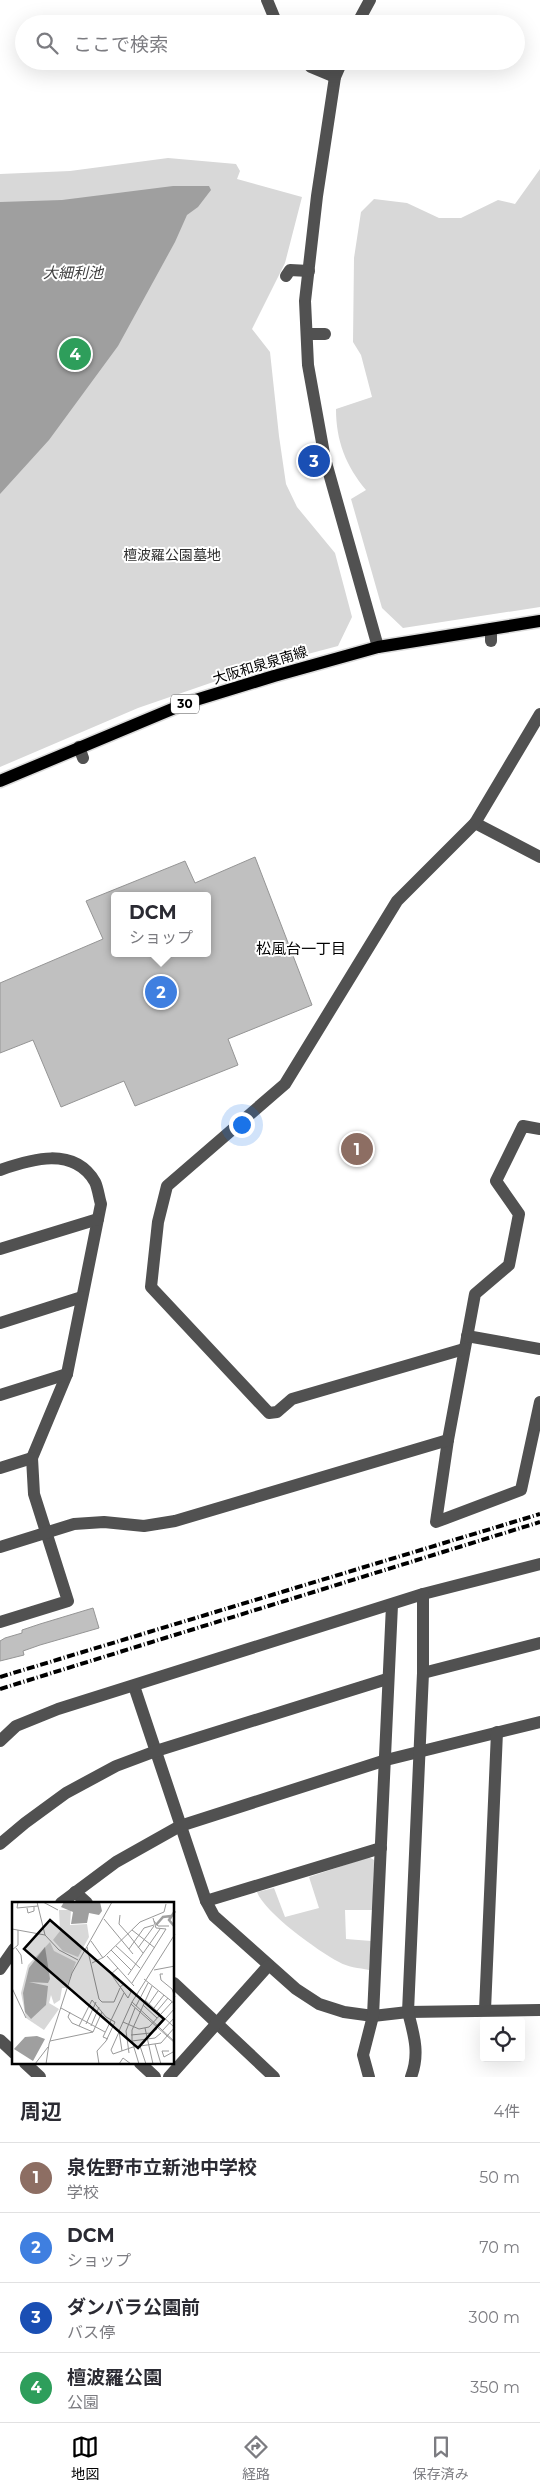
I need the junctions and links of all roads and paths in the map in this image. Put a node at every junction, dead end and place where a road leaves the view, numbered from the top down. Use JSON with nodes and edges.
{"nodes":[{"id":1,"x":267,"y":0,"type":"edge"},
{"id":2,"x":370,"y":0,"type":"edge"},
{"id":3,"x":273,"y":15,"type":"edge"},
{"id":4,"x":362,"y":15,"type":"edge"},
{"id":5,"x":318,"y":70,"type":"edge"},
{"id":6,"x":338,"y":70,"type":"edge"},
{"id":7,"x":335,"y":77,"type":"junction"},
{"id":8,"x":309,"y":271,"type":"junction"},
{"id":9,"x":286,"y":276,"type":"dead end"},
{"id":10,"x":307,"y":334,"type":"junction"},
{"id":11,"x":325,"y":334,"type":"dead end"},
{"id":12,"x":540,"y":622,"type":"edge"},
{"id":13,"x":378,"y":647,"type":"junction"},
{"id":14,"x":540,"y":714,"type":"edge"},
{"id":15,"x":0,"y":781,"type":"edge"},
{"id":16,"x":475,"y":823,"type":"junction"},
{"id":17,"x":540,"y":856,"type":"edge"},
{"id":18,"x":540,"y":1129,"type":"edge"},
{"id":19,"x":0,"y":1170,"type":"edge"},
{"id":20,"x":98,"y":1219,"type":"junction"},
{"id":21,"x":0,"y":1249,"type":"edge"},
{"id":22,"x":82,"y":1297,"type":"junction"},
{"id":23,"x":0,"y":1323,"type":"edge"},
{"id":24,"x":466,"y":1336,"type":"junction"},
{"id":25,"x":464,"y":1349,"type":"junction"},
{"id":26,"x":540,"y":1349,"type":"edge"},
{"id":27,"x":67,"y":1374,"type":"junction"},
{"id":28,"x":0,"y":1395,"type":"edge"},
{"id":29,"x":540,"y":1402,"type":"edge"},
{"id":30,"x":448,"y":1440,"type":"junction"},
{"id":31,"x":32,"y":1458,"type":"junction"},
{"id":32,"x":0,"y":1468,"type":"edge"},
{"id":33,"x":45,"y":1532,"type":"junction"},
{"id":34,"x":0,"y":1547,"type":"edge"},
{"id":35,"x":540,"y":1564,"type":"edge"},
{"id":36,"x":423,"y":1594,"type":"junction"},
{"id":37,"x":392,"y":1605,"type":"junction"},
{"id":38,"x":0,"y":1622,"type":"edge"},
{"id":39,"x":540,"y":1643,"type":"edge"},
{"id":40,"x":423,"y":1673,"type":"junction"},
{"id":41,"x":387,"y":1679,"type":"junction"},
{"id":42,"x":134,"y":1686,"type":"junction"},
{"id":43,"x":540,"y":1722,"type":"edge"},
{"id":44,"x":16,"y":1726,"type":"junction"},
{"id":45,"x":0,"y":1730,"type":"edge"},
{"id":46,"x":497,"y":1732,"type":"junction"},
{"id":47,"x":0,"y":1741,"type":"edge"},
{"id":48,"x":156,"y":1751,"type":"junction"},
{"id":49,"x":419,"y":1753,"type":"junction"},
{"id":50,"x":386,"y":1760,"type":"junction"},
{"id":51,"x":180,"y":1826,"type":"junction"},
{"id":52,"x":0,"y":1844,"type":"edge"},
{"id":53,"x":381,"y":1848,"type":"junction"},
{"id":54,"x":75,"y":1892,"type":"junction"},
{"id":55,"x":206,"y":1901,"type":"junction"},
{"id":56,"x":62,"y":1902,"type":"edge"},
{"id":57,"x":87,"y":1902,"type":"edge"},
{"id":58,"x":12,"y":1952,"type":"edge"},
{"id":59,"x":268,"y":1966,"type":"junction"},
{"id":60,"x":0,"y":1968,"type":"edge"},
{"id":61,"x":175,"y":1985,"type":"edge"},
{"id":62,"x":485,"y":2010,"type":"junction"},
{"id":63,"x":540,"y":2010,"type":"edge"},
{"id":64,"x":408,"y":2012,"type":"junction"},
{"id":65,"x":373,"y":2016,"type":"junction"},
{"id":66,"x":218,"y":2024,"type":"junction"},
{"id":67,"x":0,"y":2040,"type":"edge"},
{"id":68,"x":12,"y":2051,"type":"edge"},
{"id":69,"x":26,"y":2064,"type":"edge"},
{"id":70,"x":141,"y":2064,"type":"edge"},
{"id":71,"x":38,"y":2077,"type":"edge"},
{"id":72,"x":155,"y":2077,"type":"edge"},
{"id":73,"x":169,"y":2077,"type":"edge"},
{"id":74,"x":274,"y":2077,"type":"edge"},
{"id":75,"x":368,"y":2077,"type":"edge"},
{"id":76,"x":411,"y":2077,"type":"edge"}],
"edges":[{"from":1,"to":3,"type":"street"},
{"from":2,"to":4,"type":"street"},
{"from":5,"to":7,"type":"street"},
{"from":6,"to":7,"type":"street"},
{"from":7,"to":8,"type":"street"},
{"from":8,"to":9,"type":"street"},
{"from":8,"to":10,"type":"street"},
{"from":10,"to":11,"type":"street"},
{"from":10,"to":13,"type":"street"},
{"from":12,"to":13,"type":"main road","name":"大阪和泉泉南線","number":"30"},
{"from":13,"to":15,"type":"main road","name":"大阪和泉泉南線","number":"30"},
{"from":14,"to":16,"type":"street"},
{"from":16,"to":17,"type":"street"},
{"from":16,"to":25,"type":"street"},
{"from":18,"to":24,"type":"street"},
{"from":19,"to":20,"type":"street"},
{"from":20,"to":21,"type":"street"},
{"from":20,"to":22,"type":"street"},
{"from":22,"to":23,"type":"street"},
{"from":22,"to":27,"type":"street"},
{"from":24,"to":25,"type":"street"},
{"from":24,"to":26,"type":"street"},
{"from":25,"to":30,"type":"street"},
{"from":27,"to":28,"type":"street"},
{"from":27,"to":31,"type":"street"},
{"from":29,"to":30,"type":"street"},
{"from":30,"to":33,"type":"street"},
{"from":31,"to":32,"type":"street"},
{"from":31,"to":33,"type":"street"},
{"from":33,"to":34,"type":"street"},
{"from":33,"to":38,"type":"street"},
{"from":35,"to":36,"type":"street"},
{"from":36,"to":37,"type":"street"},
{"from":36,"to":40,"type":"street"},
{"from":37,"to":41,"type":"street"},
{"from":37,"to":42,"type":"street"},
{"from":39,"to":40,"type":"street"},
{"from":40,"to":49,"type":"street"},
{"from":41,"to":48,"type":"street"},
{"from":41,"to":50,"type":"street"},
{"from":42,"to":44,"type":"street"},
{"from":42,"to":48,"type":"street"},
{"from":43,"to":46,"type":"street"},
{"from":44,"to":45,"type":"street"},
{"from":44,"to":47,"type":"street"},
{"from":46,"to":49,"type":"street"},
{"from":46,"to":62,"type":"street"},
{"from":48,"to":51,"type":"street"},
{"from":48,"to":52,"type":"street"},
{"from":49,"to":50,"type":"street"},
{"from":49,"to":64,"type":"street"},
{"from":50,"to":51,"type":"street"},
{"from":50,"to":53,"type":"street"},
{"from":51,"to":54,"type":"street"},
{"from":51,"to":55,"type":"street"},
{"from":53,"to":55,"type":"street"},
{"from":53,"to":65,"type":"street"},
{"from":54,"to":56,"type":"street"},
{"from":54,"to":57,"type":"street"},
{"from":55,"to":59,"type":"street"},
{"from":58,"to":60,"type":"street"},
{"from":59,"to":65,"type":"street"},
{"from":59,"to":66,"type":"street"},
{"from":61,"to":66,"type":"street"},
{"from":62,"to":63,"type":"street"},
{"from":62,"to":64,"type":"street"},
{"from":64,"to":65,"type":"street"},
{"from":64,"to":76,"type":"street"},
{"from":65,"to":75,"type":"street"},
{"from":66,"to":73,"type":"street"},
{"from":66,"to":74,"type":"street"},
{"from":67,"to":68,"type":"street"},
{"from":69,"to":71,"type":"street"},
{"from":70,"to":72,"type":"street"}]}
